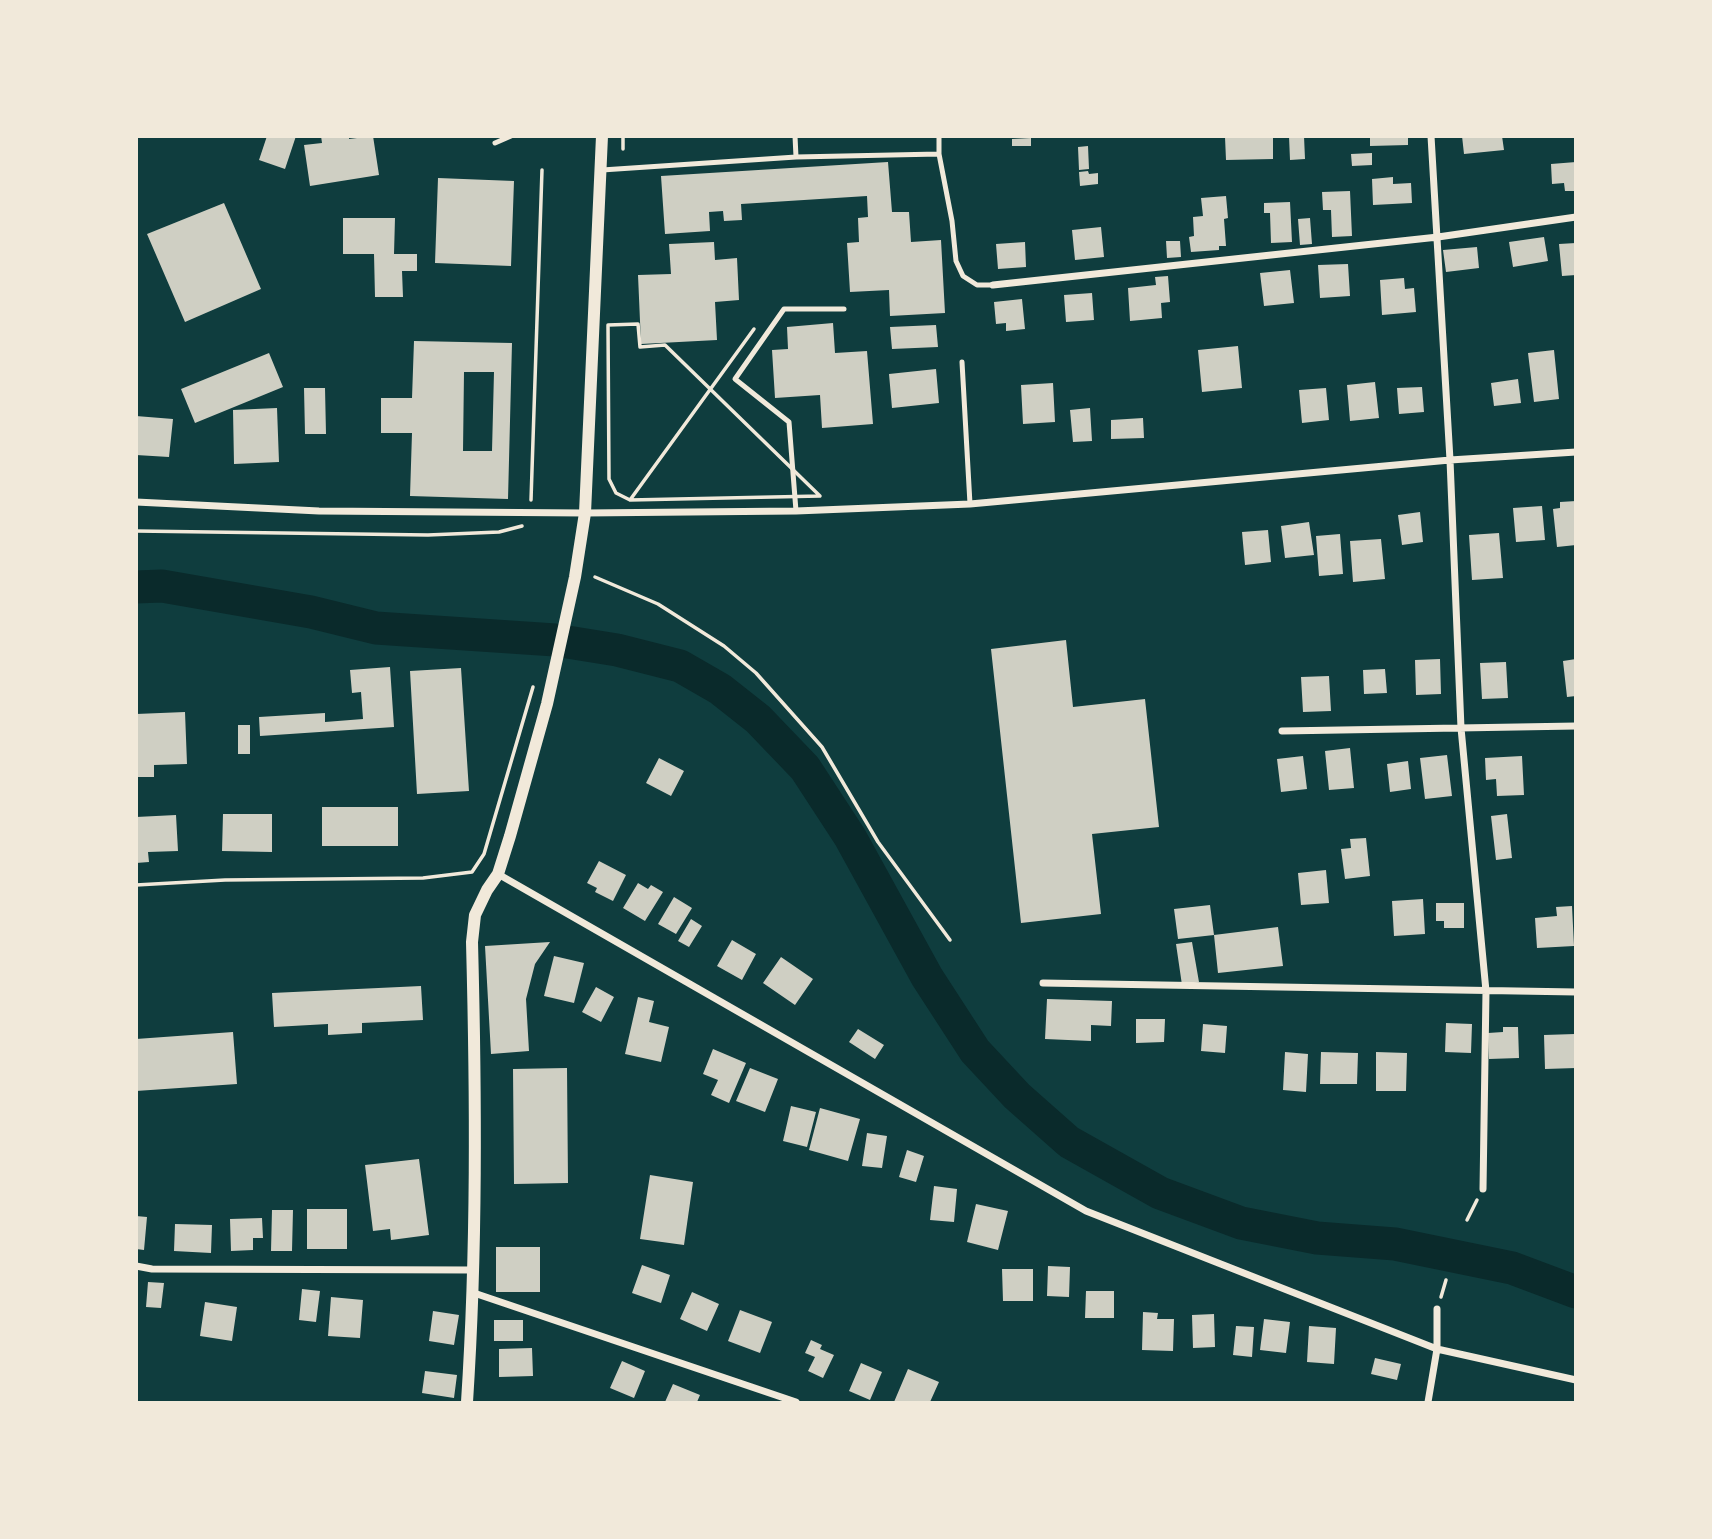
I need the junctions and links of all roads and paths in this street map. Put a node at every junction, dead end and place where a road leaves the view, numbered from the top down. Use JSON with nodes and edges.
{"nodes":[{"id":1,"x":511,"y":136,"type":"edge"},
{"id":2,"x":602,"y":136,"type":"edge"},
{"id":3,"x":623,"y":136,"type":"edge"},
{"id":4,"x":795,"y":136,"type":"edge"},
{"id":5,"x":939,"y":136,"type":"edge"},
{"id":6,"x":1431,"y":136,"type":"edge"},
{"id":7,"x":495,"y":143,"type":"dead end"},
{"id":8,"x":623,"y":149,"type":"dead end"},
{"id":9,"x":939,"y":153,"type":"junction"},
{"id":10,"x":796,"y":157,"type":"junction"},
{"id":11,"x":542,"y":170,"type":"dead end"},
{"id":12,"x":602,"y":170,"type":"junction"},
{"id":13,"x":1576,"y":217,"type":"edge"},
{"id":14,"x":1438,"y":237,"type":"junction"},
{"id":15,"x":993,"y":285,"type":"joint"},
{"id":16,"x":844,"y":309,"type":"dead end"},
{"id":17,"x":754,"y":329,"type":"dead end"},
{"id":18,"x":962,"y":362,"type":"dead end"},
{"id":19,"x":710,"y":389,"type":"junction"},
{"id":20,"x":1576,"y":452,"type":"edge"},
{"id":21,"x":1450,"y":460,"type":"junction"},
{"id":22,"x":793,"y":470,"type":"junction"},
{"id":23,"x":820,"y":496,"type":"dead end"},
{"id":24,"x":136,"y":502,"type":"edge"},
{"id":25,"x":970,"y":504,"type":"junction"},
{"id":26,"x":796,"y":511,"type":"junction"},
{"id":27,"x":530,"y":512,"type":"junction"},
{"id":28,"x":585,"y":513,"type":"junction"},
{"id":29,"x":534,"y":523,"type":"dead end"},
{"id":30,"x":136,"y":531,"type":"edge"},
{"id":31,"x":595,"y":577,"type":"dead end"},
{"id":32,"x":533,"y":687,"type":"dead end"},
{"id":33,"x":1576,"y":726,"type":"edge"},
{"id":34,"x":1461,"y":728,"type":"junction"},
{"id":35,"x":1282,"y":731,"type":"dead end"},
{"id":36,"x":498,"y":874,"type":"junction"},
{"id":37,"x":136,"y":885,"type":"edge"},
{"id":38,"x":950,"y":940,"type":"dead end"},
{"id":39,"x":1043,"y":984,"type":"dead end"},
{"id":40,"x":1486,"y":991,"type":"junction"},
{"id":41,"x":1576,"y":992,"type":"edge"},
{"id":42,"x":1483,"y":1189,"type":"joint"},
{"id":43,"x":1467,"y":1220,"type":"dead end"},
{"id":44,"x":136,"y":1266,"type":"edge"},
{"id":45,"x":473,"y":1270,"type":"junction"},
{"id":46,"x":1446,"y":1280,"type":"dead end"},
{"id":47,"x":474,"y":1293,"type":"junction"},
{"id":48,"x":1437,"y":1309,"type":"joint"},
{"id":49,"x":1437,"y":1349,"type":"junction"},
{"id":50,"x":1576,"y":1380,"type":"edge"},
{"id":51,"x":467,"y":1402,"type":"edge"},
{"id":52,"x":796,"y":1402,"type":"edge"},
{"id":53,"x":1428,"y":1402,"type":"edge"}],
"edges":[{"from":1,"to":7,"type":"lane"},
{"from":2,"to":12,"type":"street"},
{"from":3,"to":8,"type":"path"},
{"from":4,"to":10,"type":"lane"},
{"from":5,"to":9,"type":"lane"},
{"from":6,"to":14,"type":"street"},
{"from":9,"to":10,"type":"lane"},
{"from":9,"to":15,"type":"lane"},
{"from":10,"to":12,"type":"lane"},
{"from":11,"to":27,"type":"path"},
{"from":12,"to":28,"type":"street"},
{"from":13,"to":14,"type":"street"},
{"from":14,"to":15,"type":"street"},
{"from":14,"to":21,"type":"street"},
{"from":16,"to":22,"type":"lane"},
{"from":17,"to":19,"type":"path"},
{"from":18,"to":25,"type":"lane"},
{"from":19,"to":19,"type":"path"},
{"from":19,"to":22,"type":"path"},
{"from":20,"to":21,"type":"street"},
{"from":21,"to":25,"type":"street"},
{"from":21,"to":34,"type":"street"},
{"from":22,"to":23,"type":"path"},
{"from":22,"to":26,"type":"lane"},
{"from":24,"to":27,"type":"street"},
{"from":25,"to":26,"type":"street"},
{"from":26,"to":28,"type":"street"},
{"from":27,"to":28,"type":"street"},
{"from":28,"to":36,"type":"street"},
{"from":29,"to":30,"type":"path"},
{"from":31,"to":38,"type":"path"},
{"from":32,"to":37,"type":"path"},
{"from":33,"to":34,"type":"street"},
{"from":34,"to":35,"type":"street"},
{"from":34,"to":40,"type":"street"},
{"from":36,"to":45,"type":"street"},
{"from":36,"to":49,"type":"street"},
{"from":39,"to":40,"type":"street"},
{"from":40,"to":41,"type":"street"},
{"from":40,"to":42,"type":"street"},
{"from":42,"to":43,"type":"path"},
{"from":44,"to":45,"type":"street"},
{"from":45,"to":47,"type":"street"},
{"from":46,"to":48,"type":"path"},
{"from":47,"to":51,"type":"street"},
{"from":47,"to":52,"type":"street"},
{"from":48,"to":49,"type":"street"},
{"from":49,"to":50,"type":"street"},
{"from":49,"to":53,"type":"street"}]}
